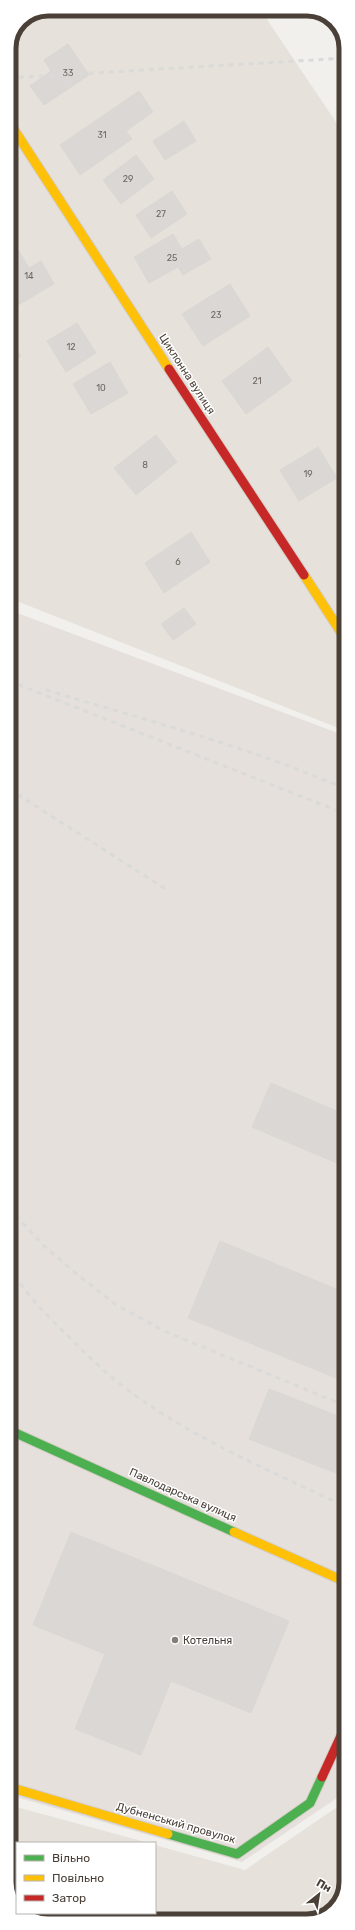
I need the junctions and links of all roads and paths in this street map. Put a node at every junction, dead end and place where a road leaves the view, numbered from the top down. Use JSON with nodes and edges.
{"nodes":[{"id":1,"x":16,"y":133,"type":"edge"},
{"id":2,"x":339,"y":629,"type":"edge"},
{"id":3,"x":16,"y":1433,"type":"edge"},
{"id":4,"x":339,"y":1579,"type":"edge"},
{"id":5,"x":339,"y":1740,"type":"edge"},
{"id":6,"x":16,"y":1789,"type":"edge"}],
"edges":[{"from":1,"to":2,"type":"street","name":"Циклонна вулиця"},
{"from":3,"to":4,"type":"street","name":"Павлодарська вулиця"},
{"from":5,"to":6,"type":"street","name":"Дубненський провулок"}]}
